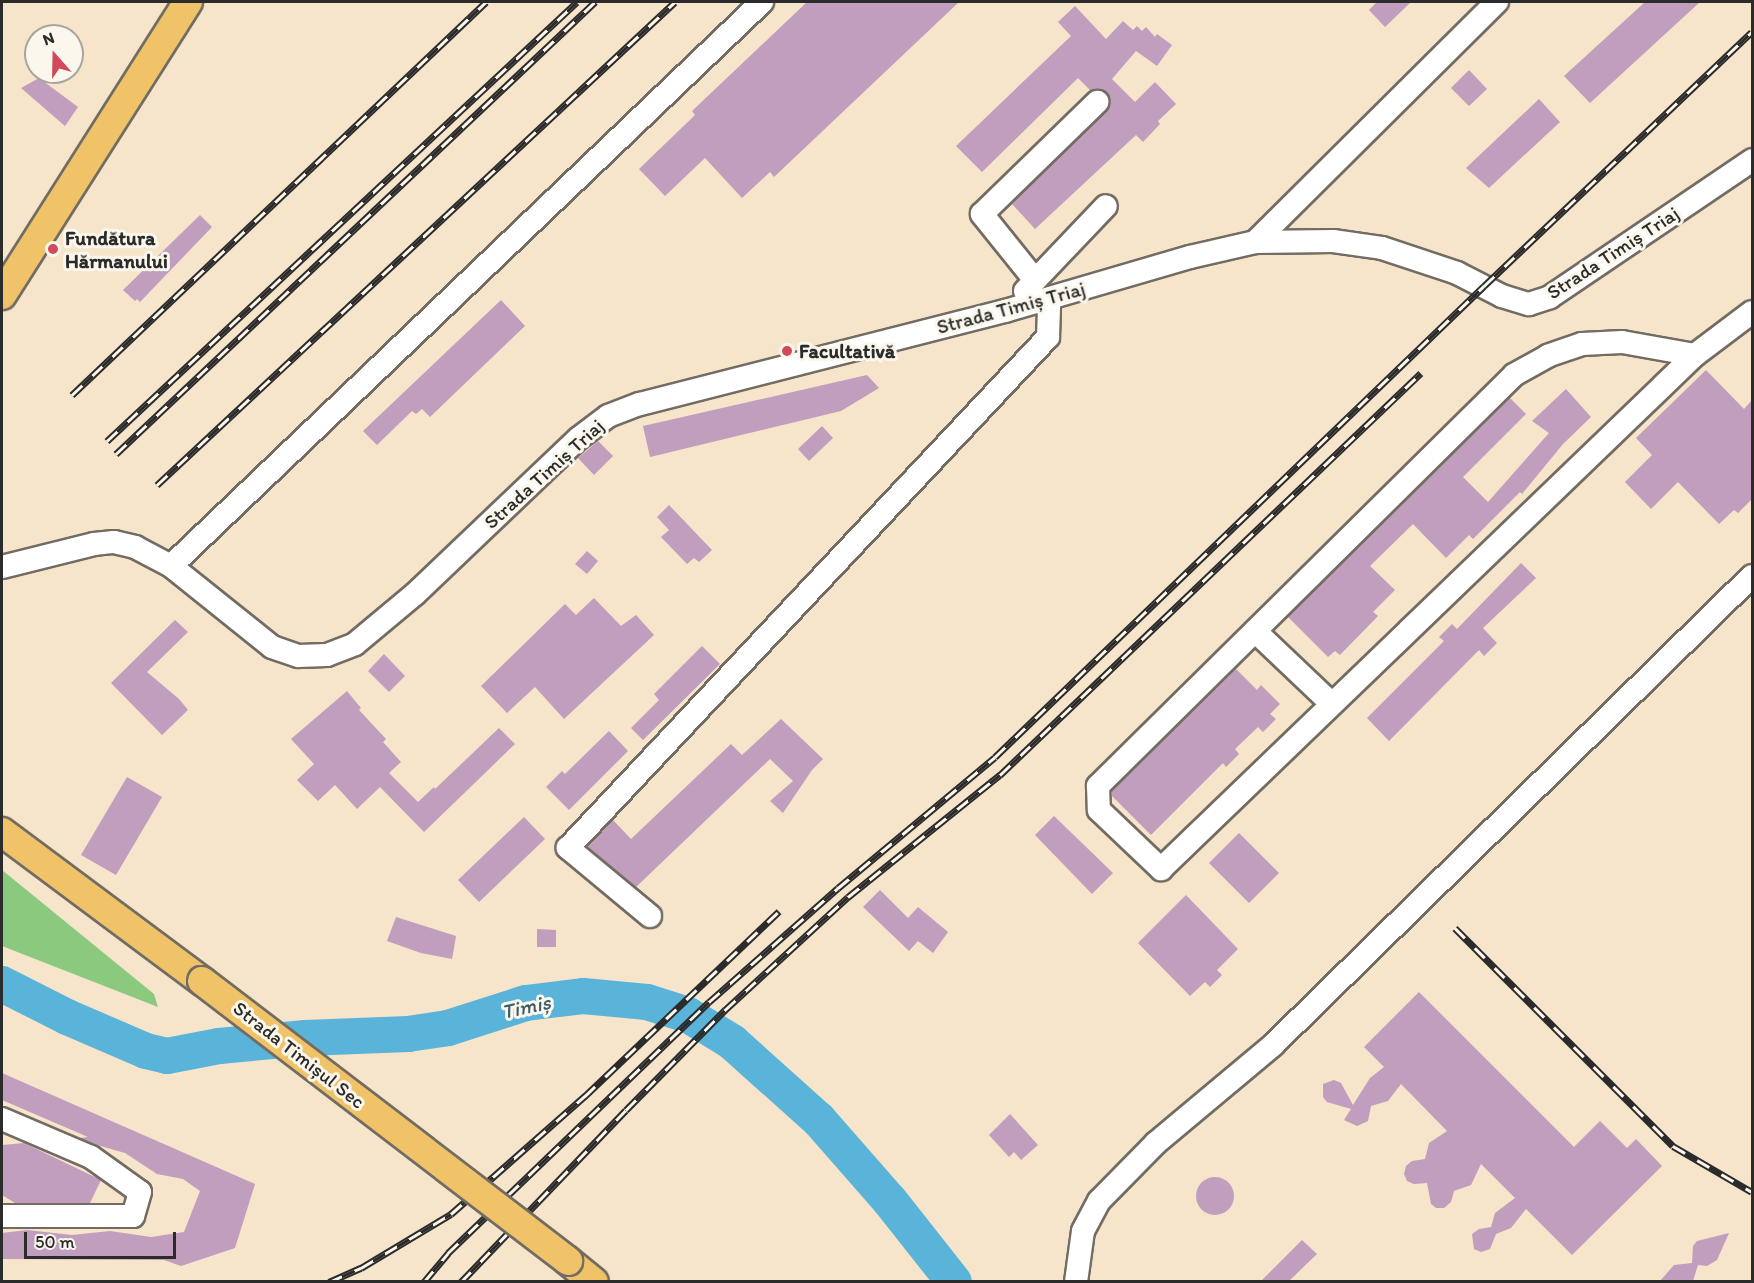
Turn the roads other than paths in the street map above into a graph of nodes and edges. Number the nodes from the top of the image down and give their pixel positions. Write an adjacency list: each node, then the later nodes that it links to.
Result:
1 (188, 2): 9 (main road)
2 (762, 2): 14 (lane)
3 (1497, 2): 7 (lane)
4 (1097, 102): 8 (lane)
5 (1751, 165): 7 (lane, Strada Timiș Triaj)
6 (1106, 206): 8 (lane)
7 (1255, 242): 10 (lane, Strada Timiș Triaj)
8 (1035, 280): 11 (lane)
9 (2, 295)
10 (1049, 299): 11 (lane, Strada Timiș Triaj); 20 (lane)
11 (1005, 311): 14 (lane, Strada Timiș Triaj)
12 (1752, 312): 13 (lane)
13 (1695, 356): 17 (lane); 18 (lane)
14 (171, 566): 15 (lane, Strada Timiș Triaj)
15 (2, 567)
16 (1752, 576): 24 (lane)
17 (1255, 631): 18 (lane); 18 (lane)
18 (1332, 704)
19 (2, 832): 23 (main road, Strada Timișul Sec, bridge)
20 (650, 916)
21 (2, 1119): 22 (lane)
22 (2, 1216)
23 (594, 1281)
24 (1076, 1281)

